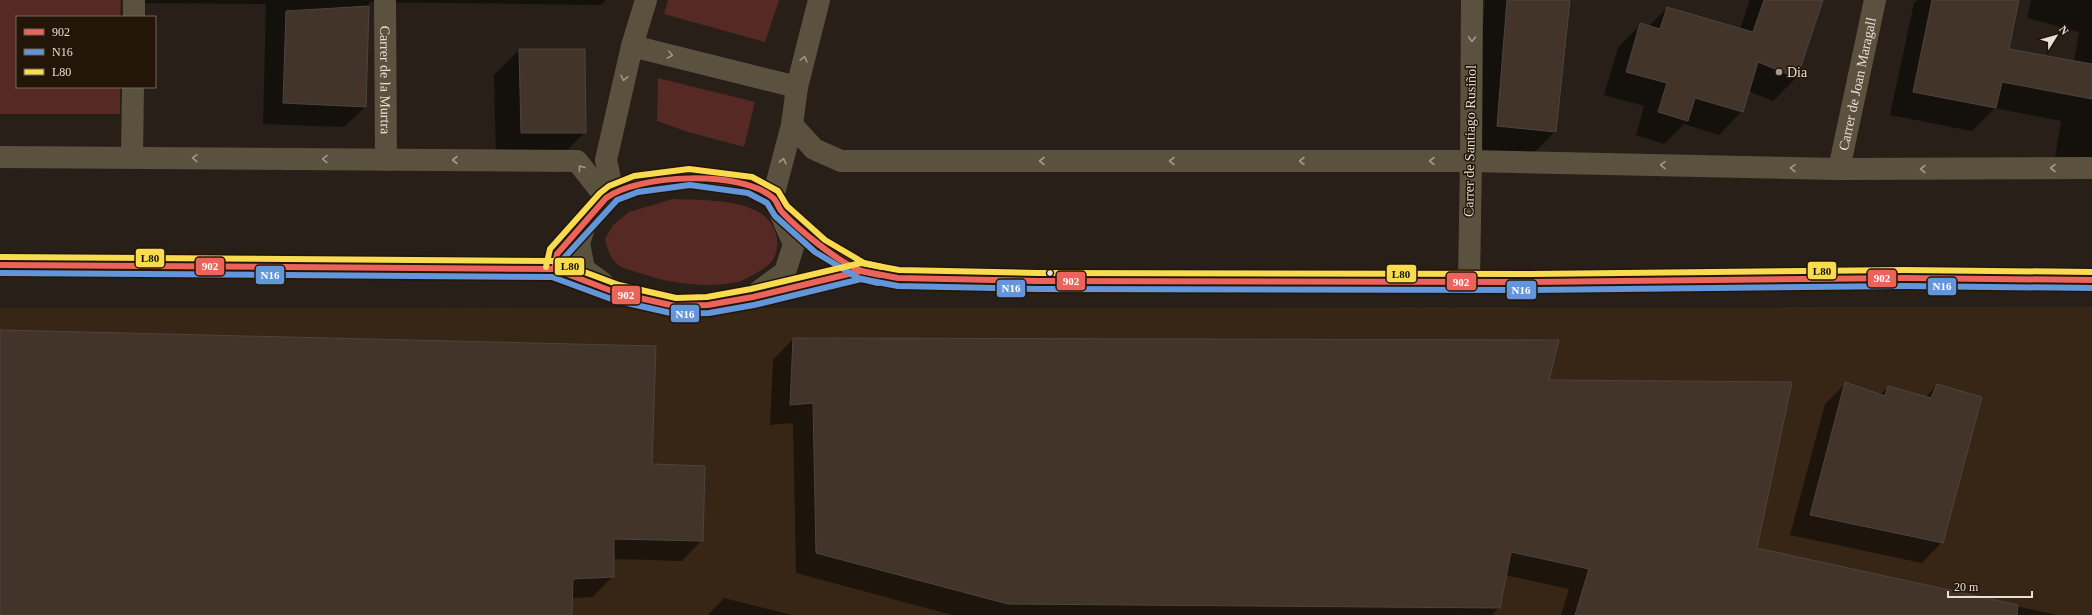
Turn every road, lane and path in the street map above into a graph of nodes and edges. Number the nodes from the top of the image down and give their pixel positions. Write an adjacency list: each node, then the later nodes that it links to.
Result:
1 (134, 0): 7 (street)
2 (385, 0): 14 (street, Carrer de la Murtra)
3 (646, 0): 8 (street)
4 (819, 0): 9 (street, one-way to 4)
5 (1472, 0): 15 (street, Carrer de Santiago Rusiñol, one-way to 15)
6 (1875, 0): 17 (street, Carrer de Joan Maragall)
7 (134, 16)
8 (632, 46): 9 (street, one-way to 9); 18 (street, one-way to 18)
9 (797, 87): 11 (street)
10 (133, 88): 13 (street)
11 (792, 125): 15 (street, one-way to 11); 19 (street, one-way to 11)
12 (0, 157): 13 (street)
13 (132, 157): 14 (street, one-way to 13)
14 (386, 160): 18 (street, one-way to 14)
15 (1470, 161): 17 (street, one-way to 15); 25 (street, Carrer de Santiago Rusiñol)
16 (2092, 168): 17 (street, one-way to 17)
17 (1839, 169)
18 (609, 195): 19 (street); 20 (street)
19 (777, 204): 23 (street); 27 (street)
20 (586, 221): 22 (street); 26 (street)
21 (0, 265): 22 (street)
22 (554, 269): 26 (street)
23 (861, 271): 25 (street); 27 (street)
24 (2092, 280): 25 (street)
25 (1469, 281)
26 (617, 293): 27 (street)
27 (753, 297)

